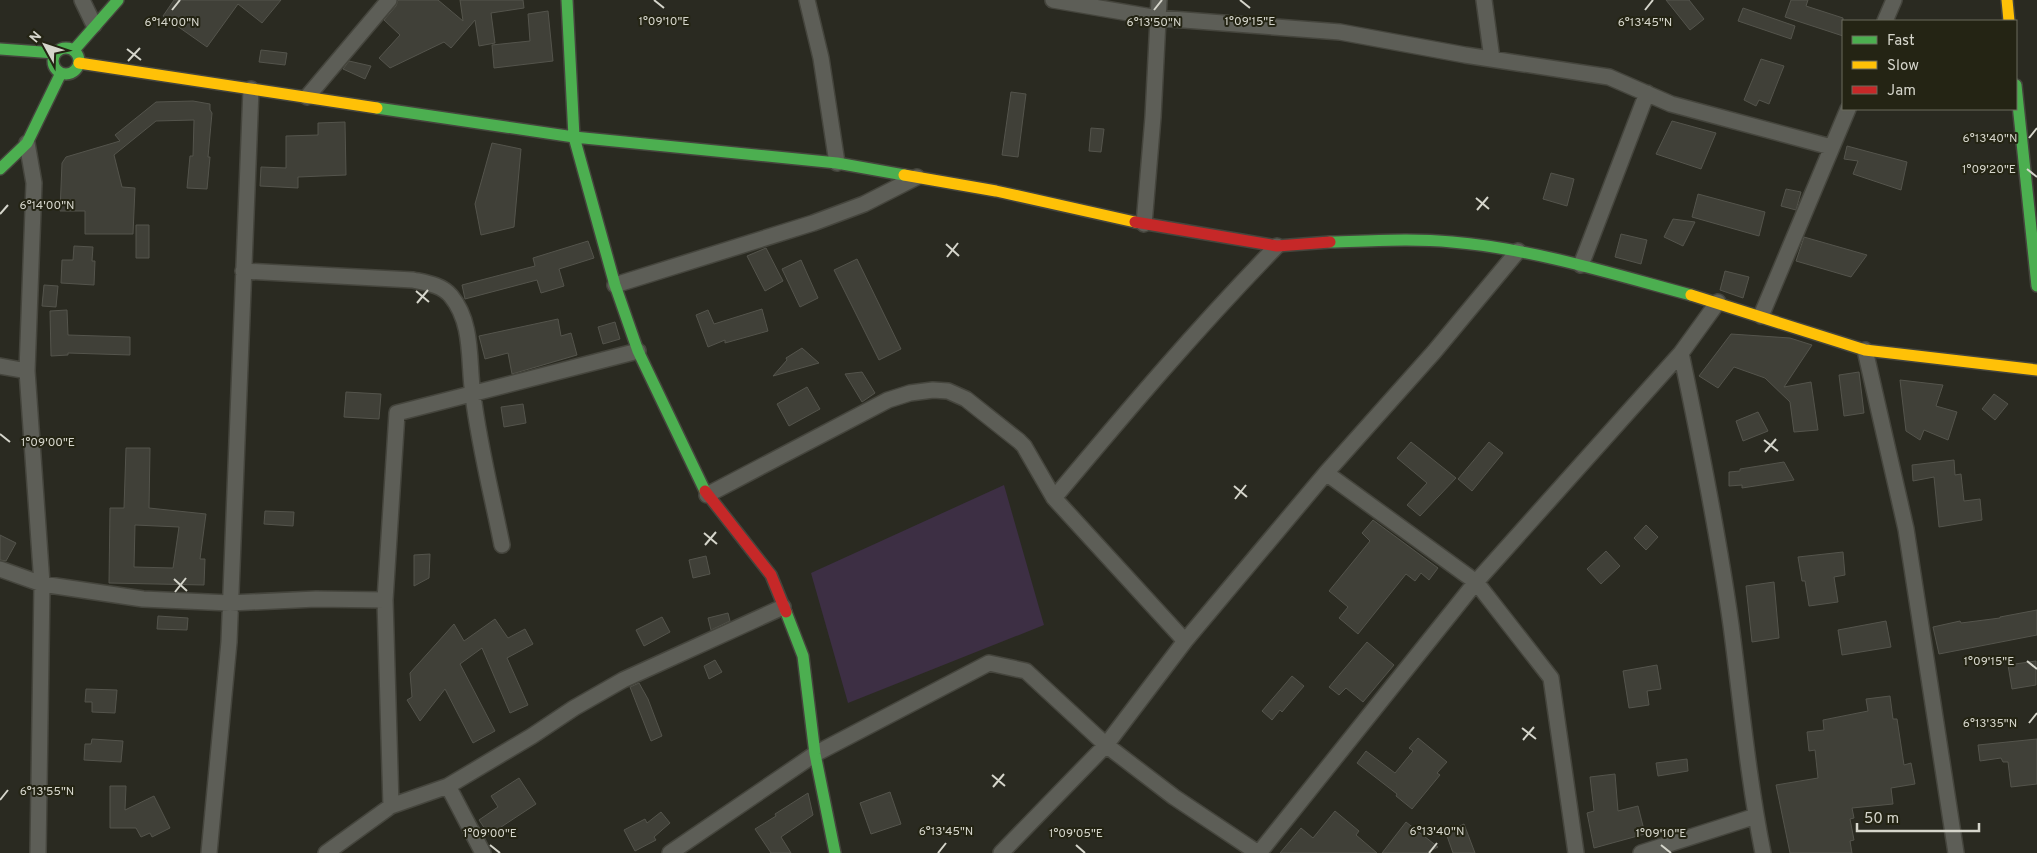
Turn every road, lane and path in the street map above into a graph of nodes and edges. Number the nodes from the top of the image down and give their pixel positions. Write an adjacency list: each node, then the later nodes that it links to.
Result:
1 (82, 0): 14 (street)
2 (118, 0): 14 (street)
3 (389, 0): 24 (street)
4 (567, 0): 26 (street)
5 (807, 0): 29 (street)
6 (1053, 0): 11 (street)
7 (1159, 0): 11 (street)
8 (1484, 0): 18 (street)
9 (1894, 0): 12 (street)
10 (2007, 0): 13 (street)
11 (1158, 18): 18 (street); 32 (street)
12 (1885, 20)
13 (2009, 20)
14 (94, 25): 16 (street)
15 (0, 49): 17 (street)
16 (74, 50): 17 (street); 19 (street)
17 (55, 54): 20 (street)
18 (1492, 59): 22 (street)
19 (80, 64): 20 (street); 21 (street)
20 (60, 73): 27 (street)
21 (251, 89): 24 (street); 36 (street)
22 (1647, 93): 28 (street); 35 (street)
23 (2017, 95): 38 (street)
24 (307, 97): 26 (street)
25 (1848, 110): 28 (street)
26 (574, 137): 29 (street); 37 (street)
27 (27, 143): 30 (street); 46 (street)
28 (1831, 147): 40 (street)
29 (837, 163): 31 (street)
30 (0, 169)
31 (917, 177): 32 (street); 37 (street)
32 (1144, 224): 33 (street)
33 (1277, 246): 34 (street); 50 (street)
34 (1518, 251): 35 (street); 48 (street)
35 (1581, 265): 39 (street)
36 (243, 271): 47 (street); 56 (street)
37 (615, 285): 42 (street)
38 (2037, 286)
39 (1718, 302): 40 (street); 43 (street)
40 (1761, 316): 41 (street)
41 (1865, 350): 45 (street); 75 (street)
42 (638, 351): 47 (street); 49 (street)
43 (1681, 353): 53 (street); 63 (street)
44 (0, 366): 46 (street)
45 (2037, 370)
46 (27, 371): 54 (street)
47 (472, 395): 51 (street); 55 (street)
48 (1326, 473): 53 (street); 58 (street)
49 (707, 495): 50 (street); 57 (street)
50 (1054, 498): 58 (street)
51 (502, 545)
52 (0, 568): 54 (street)
53 (1476, 582): 71 (street); 72 (street)
54 (42, 584): 56 (street); 64 (street)
55 (385, 600): 56 (street); 62 (street)
56 (230, 603): 65 (street)
57 (783, 607): 60 (street); 61 (street)
58 (1185, 641): 59 (street)
59 (1106, 745): 60 (street); 70 (street); 71 (street)
60 (815, 754): 68 (street); 69 (street)
61 (448, 786): 62 (street); 67 (street)
62 (391, 806): 66 (street)
63 (1756, 816): 73 (street); 74 (street)
64 (38, 853)
65 (209, 853)
66 (326, 853)
67 (483, 853)
68 (670, 853)
69 (835, 853)
70 (1001, 853)
71 (1258, 853)
72 (1576, 853)
73 (1641, 853)
74 (1763, 853)
75 (1956, 853)

